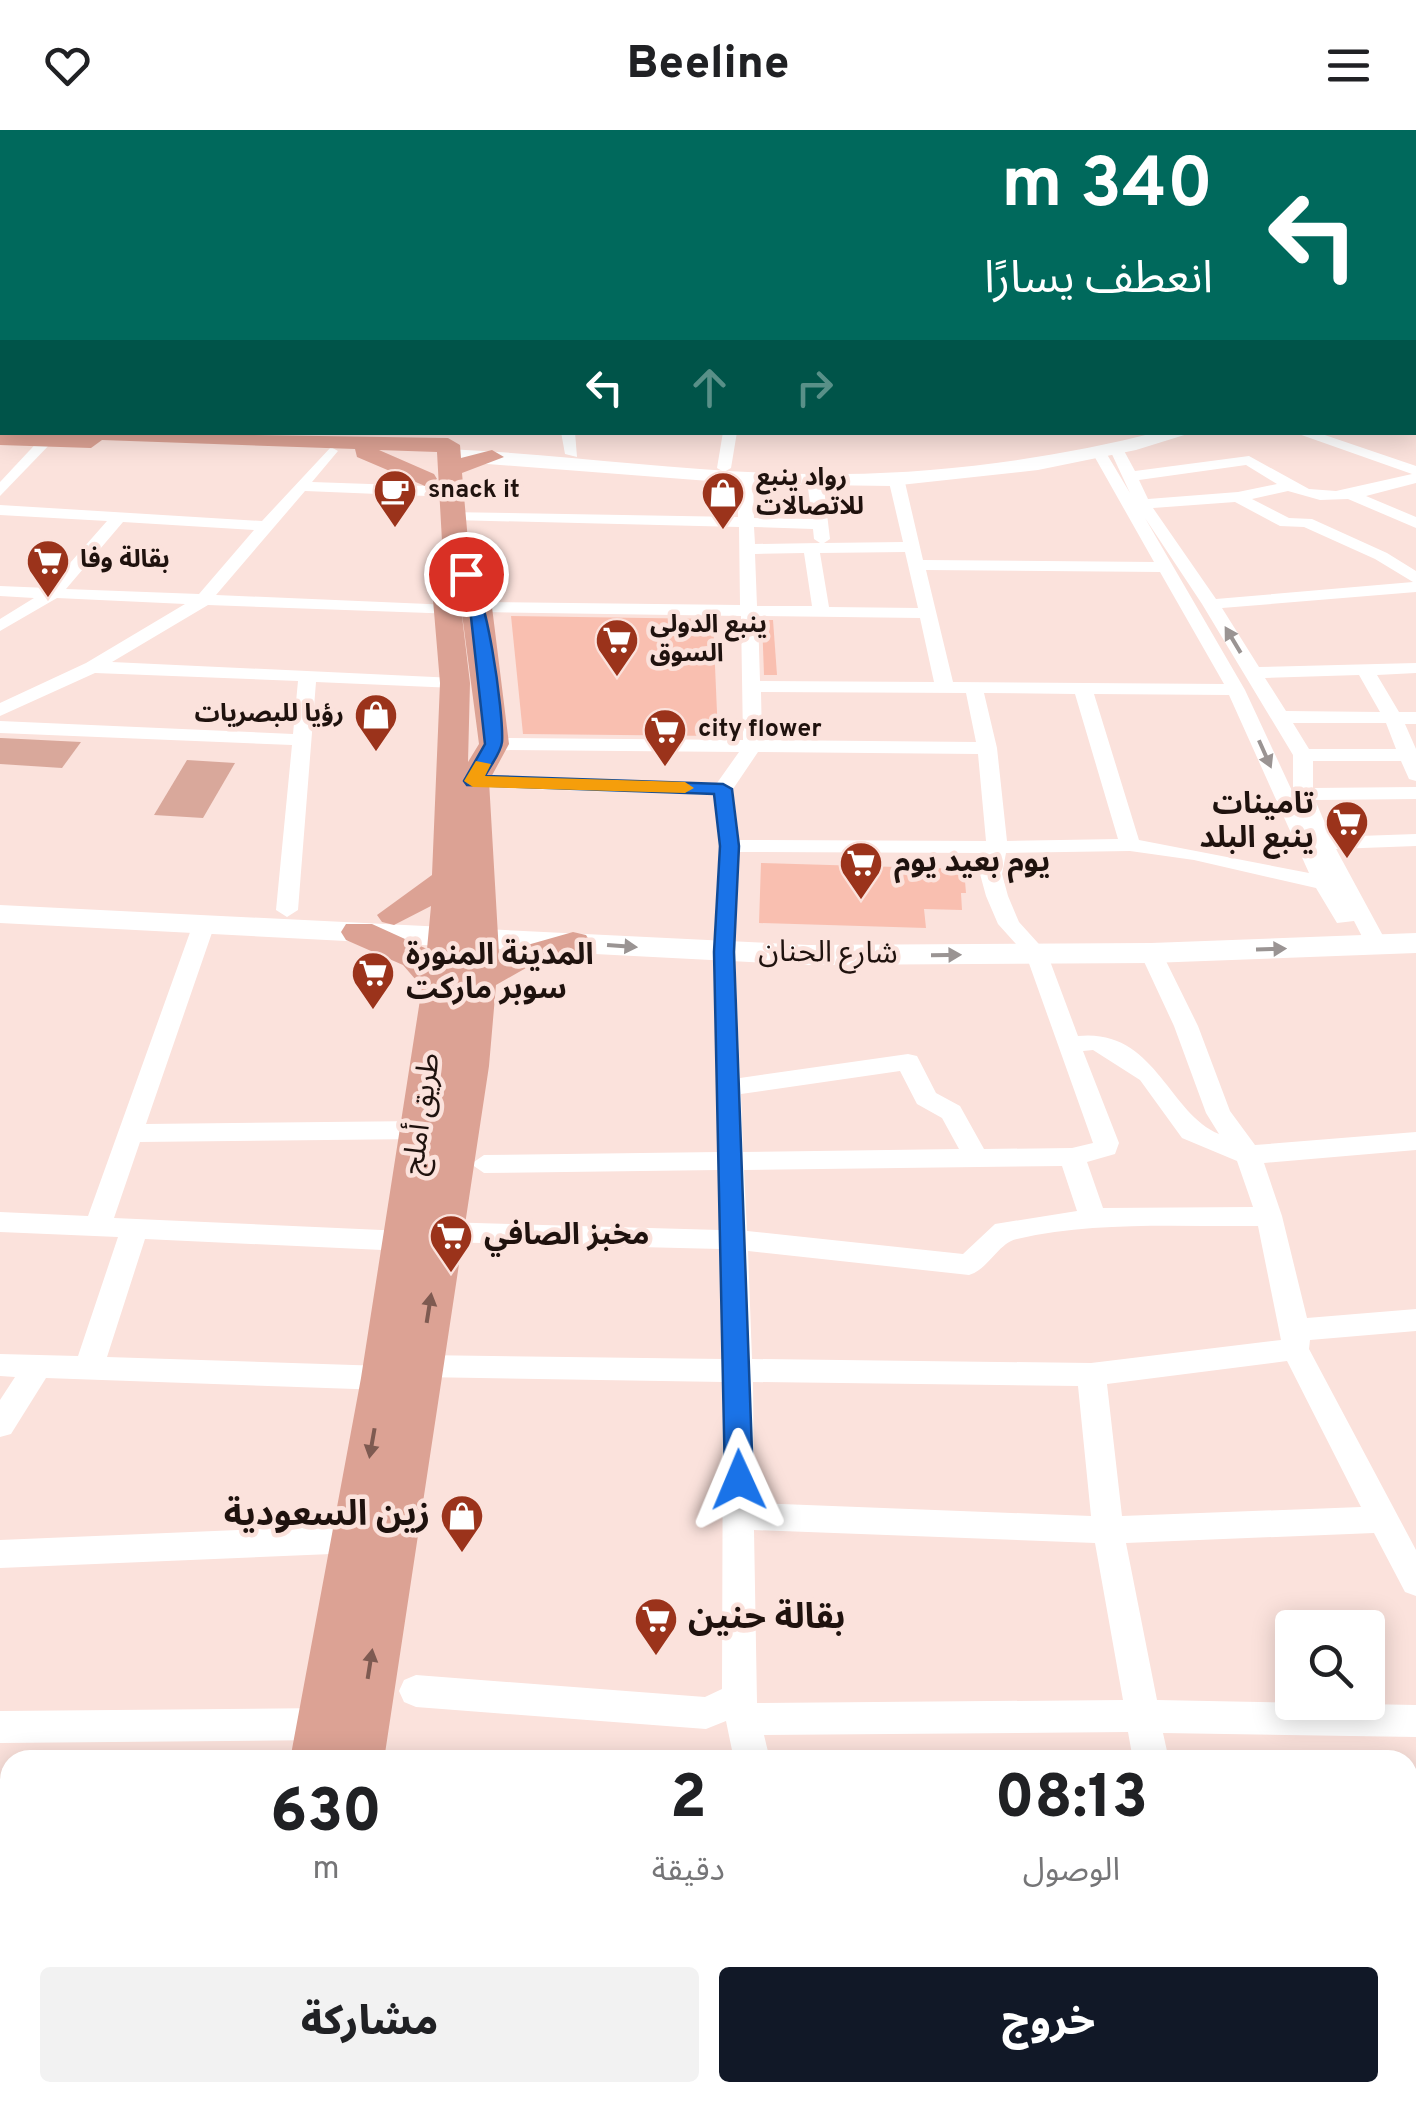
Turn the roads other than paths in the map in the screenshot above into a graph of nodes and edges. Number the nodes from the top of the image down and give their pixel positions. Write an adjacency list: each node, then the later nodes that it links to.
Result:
1 (142, 435): 7 (highway)
2 (244, 435): 8 (highway)
3 (730, 435): 14 (street)
4 (1135, 435): 10 (main road)
5 (1165, 435): 10 (main road)
6 (1308, 435): 15 (street)
7 (56, 436): 8 (highway); 21 (street)
8 (332, 441): 11 (highway); 19 (street)
9 (570, 443): 12 (main road); 14 (main road)
10 (1100, 445): 14 (main road); 16 (street); 17 (main road); 38 (street)
11 (365, 447): 13 (highway); 13 (highway)
12 (498, 452): 13 (highway); 13 (main road); 14 (main road)
13 (435, 457): 19 (street); 30 (street); 44 (highway, طريق أملج)
14 (734, 473): 18 (main road); 30 (street)
15 (1416, 475): 22 (street)
16 (1133, 476): 20 (street); 24 (street)
17 (896, 478): 18 (main road); 37 (street)
18 (815, 480): 31 (street)
19 (301, 486): 32 (street)
20 (1290, 486): 22 (street); 23 (street)
21 (0, 491)
22 (1351, 495): 26 (street)
23 (1238, 497): 24 (street); 34 (street)
24 (1142, 504): 43 (street)
25 (0, 510): 27 (street)
26 (1385, 510): 28 (street); 29 (street)
27 (119, 518): 32 (street); 41 (street)
28 (1368, 518)
29 (1416, 523)
30 (746, 524): 31 (street); 35 (street)
31 (820, 524): 36 (street)
32 (266, 526): 42 (street)
33 (1352, 526): 34 (street)
34 (1335, 535): 39 (street)
35 (747, 549): 36 (street); 45 (street)
36 (817, 549): 37 (street); 46 (street)
37 (914, 556): 38 (street); 47 (street)
38 (1165, 566): 59 (street)
39 (1415, 587): 43 (street)
40 (0, 591): 41 (street)
41 (52, 594): 42 (street); 48 (street)
42 (202, 601): 44 (street); 49 (street)
43 (1211, 604): 52 (street, one-way to 43)
44 (464, 608): 45 (street); 54 (highway, طريق أملج); 66 (highway, طريق أملج)
45 (749, 612): 46 (street); 55 (street)
46 (822, 613): 47 (street)
47 (929, 613): 56 (street)
48 (0, 626)
49 (92, 667): 53 (street); 60 (street)
50 (1416, 668): 51 (street)
51 (1365, 669): 52 (street); 62 (street)
52 (1253, 673): 61 (street)
53 (306, 677): 54 (street); 65 (street)
54 (456, 683): 86 (highway, طريق أملج)
55 (751, 686): 56 (street); 67 (street)
56 (945, 689): 57 (street)
57 (974, 690): 58 (street); 68 (street)
58 (1083, 690): 59 (street); 78 (street)
59 (1236, 690): 81 (street, one-way to 81)
60 (0, 710)
61 (1280, 718): 62 (street); 69 (street)
62 (1393, 718): 63 (street); 70 (street)
63 (1416, 718)
64 (0, 727): 65 (street)
65 (301, 740): 83 (street)
66 (494, 744): 67 (street); 72 (highway)
67 (753, 745): 68 (street); 73 (street)
68 (987, 748): 80 (street)
69 (1303, 755): 70 (street); 75 (street)
70 (1410, 755): 71 (street)
71 (1416, 775)
72 (473, 781): 73 (street); 86 (highway, طريق أملج)
73 (723, 789): 79 (street)
74 (1416, 793): 75 (street)
75 (1303, 794): 77 (street)
76 (1416, 840): 77 (street)
77 (1323, 843): 91 (street)
78 (1130, 845): 80 (street); 81 (street)
79 (729, 846): 80 (street); 92 (street)
80 (996, 847): 94 (street)
81 (1324, 883): 91 (street)
82 (0, 898): 83 (main road)
83 (287, 910): 85 (main road)
84 (0, 914): 87 (main road, شارع الحنان)
85 (394, 915): 86 (highway)
86 (461, 918): 88 (main road, شارع الحنان); 89 (main road, شارع الحنان); 95 (highway, طريق أملج)
87 (204, 924): 88 (main road, شارع الحنان); 99 (street)
88 (360, 932): 95 (highway)
89 (573, 943): 92 (main road, شارع الحنان, one-way to 92); 95 (highway)
90 (1416, 943): 91 (main road, شارع الحنان)
91 (1369, 946): 93 (main road, شارع الحنان, one-way to 91)
92 (724, 952): 94 (main road, شارع الحنان, one-way to 94); 97 (street)
93 (1151, 953): 94 (main road, شارع الحنان); 101 (street)
94 (1036, 954): 96 (street)
95 (458, 982): 98 (highway, طريق أملج); 111 (highway, طريق أملج)
96 (1069, 1045): 101 (street); 102 (street)
97 (729, 1088): 103 (street); 104 (street)
98 (422, 1130): 99 (street); 111 (highway, طريق أملج)
99 (130, 1133): 109 (street)
100 (1416, 1141): 101 (street)
101 (1248, 1155): 106 (street)
102 (1072, 1157): 103 (street); 107 (street)
103 (976, 1158): 104 (street)
104 (732, 1163): 105 (street); 112 (street)
105 (484, 1164)
106 (1269, 1216): 107 (street); 114 (street)
107 (1093, 1218): 112 (street)
108 (0, 1222): 109 (street)
109 (98, 1225): 110 (street)
110 (135, 1227): 111 (street); 117 (street)
111 (423, 1237): 112 (street); 119 (highway, طريق أملج)
112 (735, 1240): 118 (street)
113 (1416, 1320): 114 (street)
114 (1296, 1339): 120 (street); 123 (street)
115 (0, 1366): 116 (street)
116 (38, 1366): 117 (street); 121 (street)
117 (90, 1368): 119 (street)
118 (738, 1370): 119 (street); 120 (street); 122 (street)
119 (402, 1372): 125 (highway, طريق أملج, one-way to 125); 134 (highway, طريق أملج, one-way to 119)
120 (1091, 1375): 124 (street)
121 (0, 1425)
122 (740, 1516): 124 (street); 129 (street)
123 (1383, 1519): 124 (street); 127 (street)
124 (1108, 1530): 130 (street)
125 (355, 1539): 126 (street); 133 (highway, طريق أملج)
126 (0, 1554)
127 (1416, 1582)
128 (416, 1691): 129 (street)
129 (741, 1708): 130 (street); 135 (street)
130 (1140, 1716): 131 (street); 136 (street)
131 (1416, 1721)
132 (0, 1727): 133 (street)
133 (321, 1742)
134 (357, 1750)
135 (750, 1750)
136 (1148, 1750)

